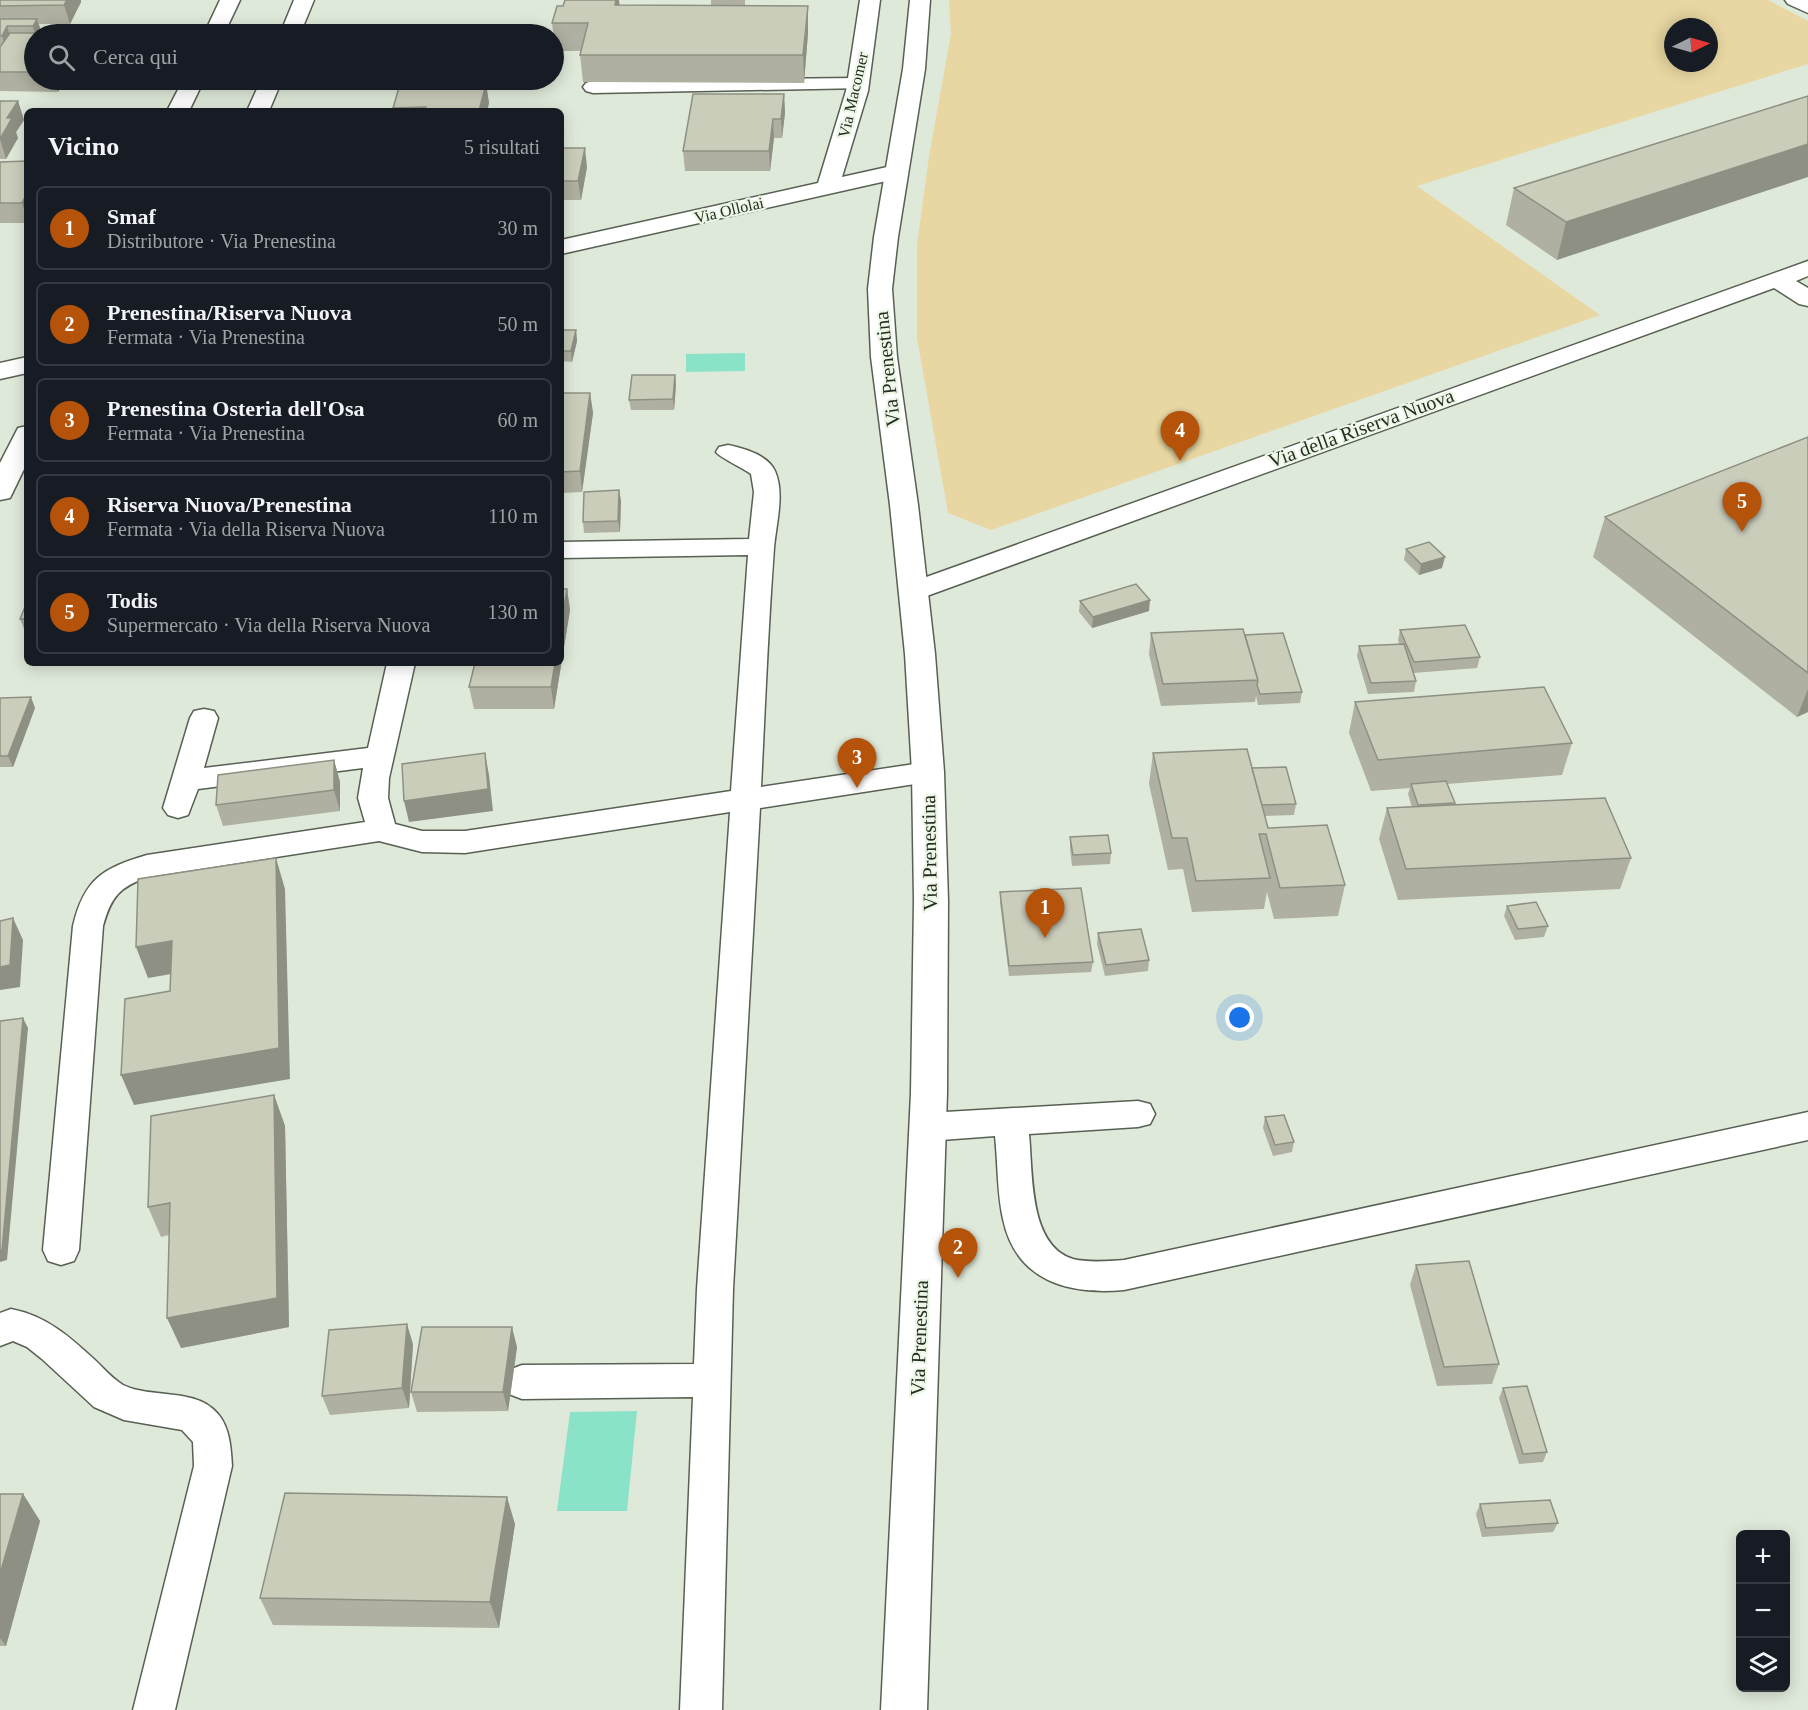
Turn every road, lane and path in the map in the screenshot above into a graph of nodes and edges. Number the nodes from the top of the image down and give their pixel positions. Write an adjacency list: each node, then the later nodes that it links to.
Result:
1 (230, 0): 5 (street)
2 (304, 0): 6 (street)
3 (870, 0): 7 (street, Via Macomer)
4 (920, 0): 13 (street, Via Prenestina)
5 (219, 24)
6 (294, 24)
7 (858, 84): 8 (lane); 14 (street, Via Macomer)
8 (593, 87)
9 (188, 90): 11 (street)
10 (267, 90): 12 (street)
11 (179, 108)
12 (259, 108)
13 (896, 172): 14 (street, Via Ollolai); 26 (street, Via Prenestina)
14 (828, 188): 15 (street, Via Ollolai)
15 (564, 246)
16 (1808, 268): 17 (street, Via della Riserva Nuova)
17 (1776, 279): 18 (street); 26 (street, Via della Riserva Nuova)
18 (1808, 299)
19 (24, 366): 20 (street)
20 (0, 371)
21 (24, 440): 23 (street)
22 (728, 452): 24 (lane)
23 (0, 492)
24 (761, 547): 25 (lane); 32 (lane)
25 (564, 550)
26 (914, 591): 30 (street, Via Prenestina)
27 (400, 666): 29 (lane)
28 (204, 718): 31 (lane)
29 (379, 756): 31 (lane); 34 (lane)
30 (927, 772): 32 (lane); 38 (street, Via Prenestina)
31 (186, 780): 33 (lane)
32 (745, 800): 34 (lane); 41 (lane)
33 (178, 808)
34 (382, 830): 39 (lane)
35 (1138, 1114): 36 (lane)
36 (1011, 1122): 37 (lane); 38 (lane)
37 (1808, 1126)
38 (928, 1127): 45 (street, Via Prenestina)
39 (61, 1250)
40 (0, 1330): 43 (lane)
41 (712, 1380): 42 (lane); 44 (lane)
42 (522, 1382)
43 (154, 1710)
44 (700, 1710)
45 (904, 1710)

